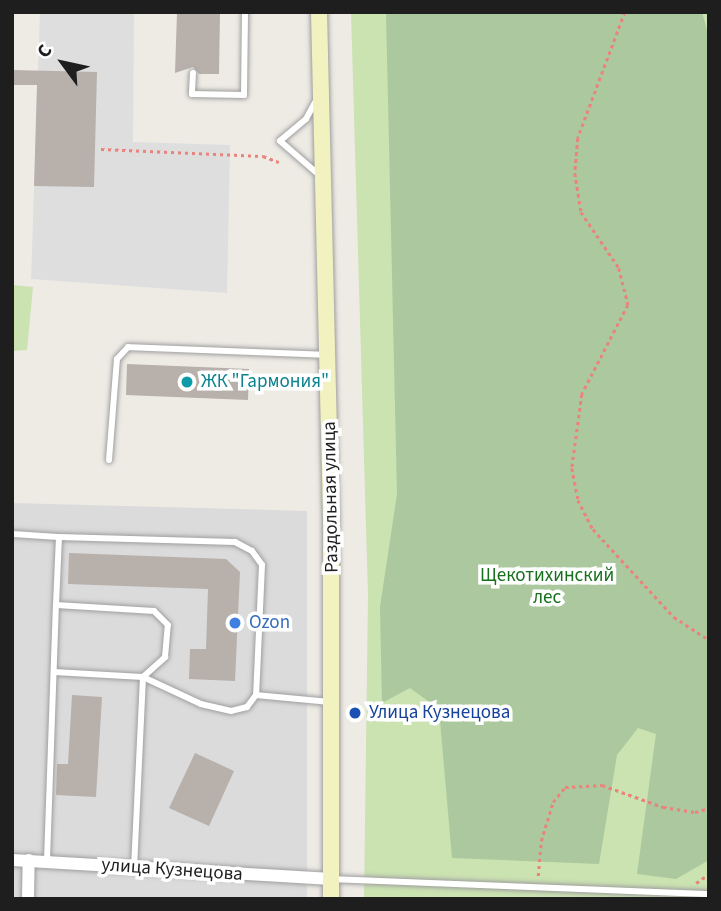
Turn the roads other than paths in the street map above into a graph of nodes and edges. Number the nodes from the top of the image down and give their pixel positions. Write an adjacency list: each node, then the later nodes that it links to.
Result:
1 (246, 12): 3 (lane)
2 (319, 12): 4 (main road, Раздольная улица)
3 (193, 73)
4 (323, 88): 5 (main road, Раздольная улица); 5 (lane)
5 (326, 190): 6 (main road, Раздольная улица)
6 (329, 355): 7 (lane); 14 (main road, Раздольная улица)
7 (109, 460)
8 (12, 534): 9 (lane)
9 (59, 537): 10 (lane); 13 (lane)
10 (56, 605): 11 (lane); 12 (lane)
11 (54, 672): 12 (lane); 17 (lane)
12 (143, 677): 13 (lane); 18 (lane)
13 (256, 695): 14 (lane)
14 (332, 702): 19 (main road, Раздольная улица)
15 (12, 860): 16 (street, улица Кузнецова)
16 (29, 860): 17 (street, улица Кузнецова); 21 (street)
17 (47, 860): 18 (street, улица Кузнецова)
18 (134, 867): 19 (street, улица Кузнецова)
19 (331, 879): 20 (lane); 22 (main road, Раздольная улица)
20 (709, 894)
21 (28, 899)
22 (331, 899)

